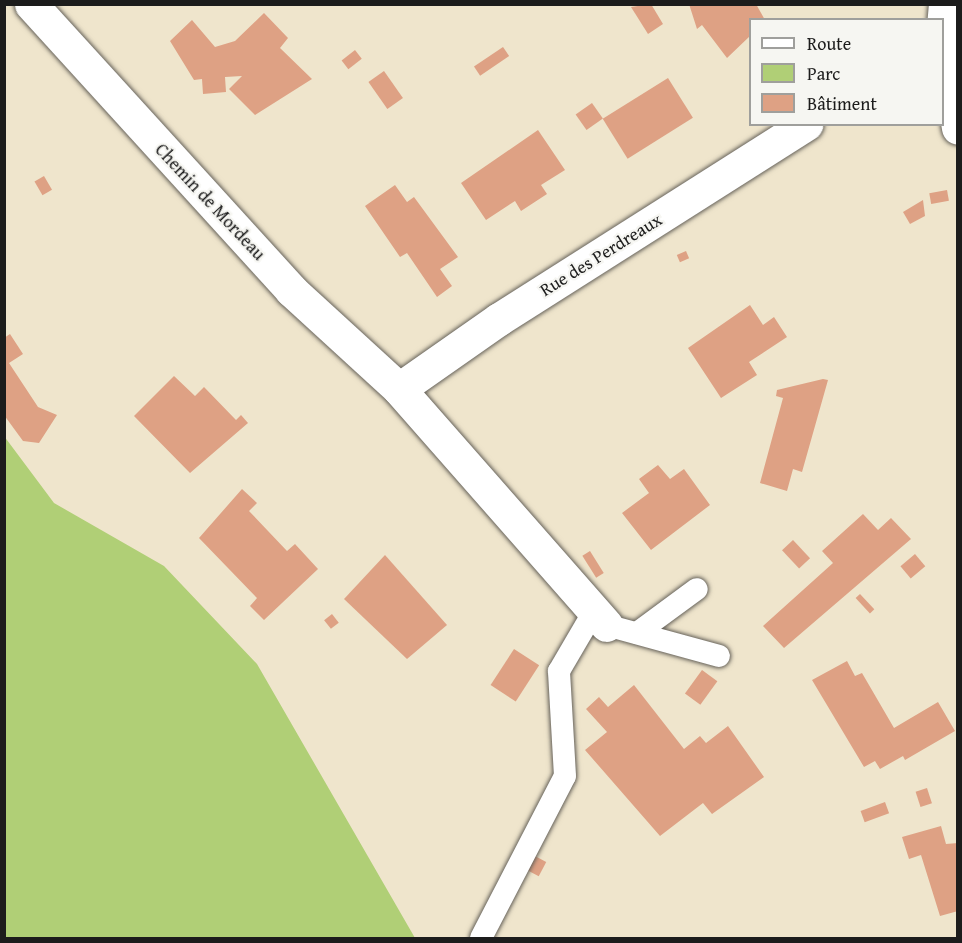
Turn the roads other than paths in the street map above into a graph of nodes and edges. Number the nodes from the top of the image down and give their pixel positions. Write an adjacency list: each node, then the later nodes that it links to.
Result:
1 (945, 4): 3 (street)
2 (45, 11): 7 (street, Chemin de Mordeau)
3 (944, 21)
4 (944, 44): 6 (street)
5 (803, 126): 7 (street, Rue des Perdreaux)
6 (957, 128)
7 (399, 389): 9 (street, Chemin de Mordeau)
8 (697, 589): 10 (lane)
9 (600, 618): 10 (lane); 12 (lane)
10 (637, 633): 11 (lane)
11 (719, 656)
12 (482, 939)

